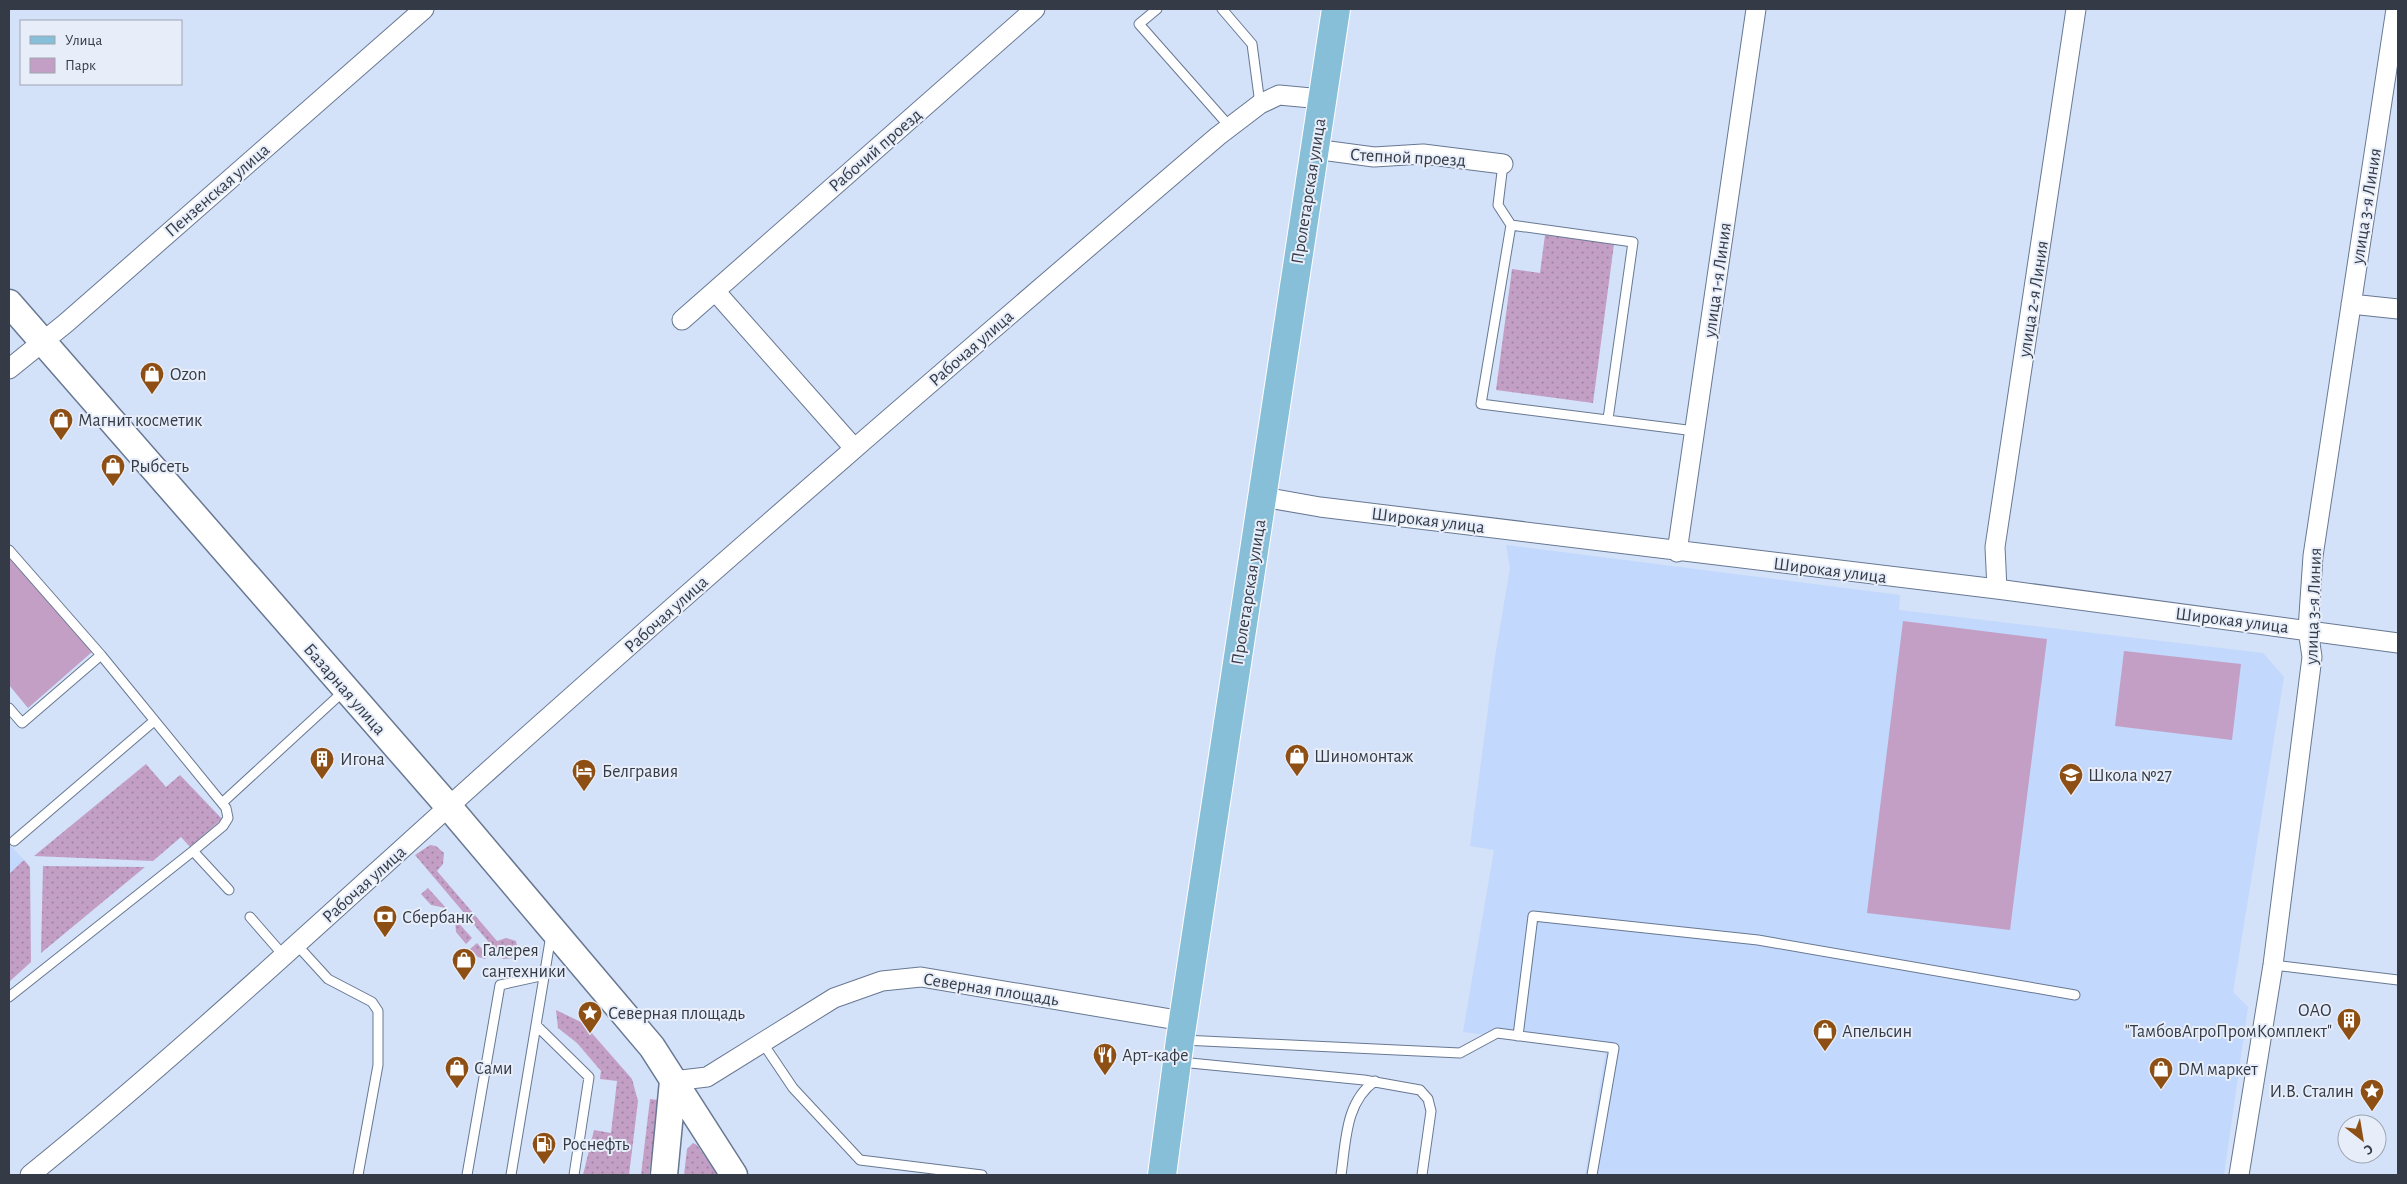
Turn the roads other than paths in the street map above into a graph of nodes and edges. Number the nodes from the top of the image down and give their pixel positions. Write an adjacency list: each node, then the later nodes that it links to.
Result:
1 (424, 9): 20 (street, Пензенская улица)
2 (1035, 9): 15 (street, Рабочий проезд)
3 (1157, 9): 11 (lane)
4 (1222, 9): 10 (lane)
5 (1336, 9): 9 (main road, Пролетарская улица)
6 (1756, 9): 23 (street, улица 1-я Линия)
7 (2076, 9): 28 (street, улица 2-я Линия)
8 (2396, 9): 17 (street, улица 3-я Линия)
9 (1322, 99): 10 (street, Рабочая улица); 12 (main road, Пролетарская улица)
10 (1260, 104): 11 (street, Рабочая улица)
11 (1230, 128): 24 (street, Рабочая улица)
12 (1314, 149): 13 (street, Степной проезд); 25 (main road, Пролетарская улица)
13 (1503, 164): 14 (lane)
14 (1511, 224): 22 (lane); 22 (lane)
15 (715, 291): 19 (street, Рабочий проезд); 24 (street)
16 (9, 303): 20 (main road, Базарная улица)
17 (2351, 304): 18 (street); 29 (street, улица 3-я Линия)
18 (2398, 309)
19 (682, 320)
20 (42, 341): 21 (street, Пензенская улица); 32 (main road, Базарная улица)
21 (9, 369)
22 (1608, 420): 23 (lane)
23 (1695, 431): 27 (street, улица 1-я Линия)
24 (854, 448): 36 (street, Рабочая улица)
25 (1263, 497): 27 (street, Широкая улица); 50 (main road, Пролетарская улица)
26 (9, 550): 31 (lane)
27 (1677, 552): 28 (street, Широкая улица)
28 (1997, 590): 29 (street, Широкая улица)
29 (2308, 630): 30 (street, Широкая улица); 43 (street, улица 3-я Линия)
30 (2398, 643)
31 (101, 655): 33 (lane); 34 (lane)
32 (346, 689): 35 (lane); 36 (main road, Базарная улица)
33 (9, 708)
34 (154, 721): 35 (lane); 37 (lane)
35 (222, 803): 38 (lane)
36 (449, 807): 41 (main road, Базарная улица); 42 (street, Рабочая улица)
37 (14, 841)
38 (193, 851): 39 (lane); 47 (lane)
39 (229, 890)
40 (250, 916): 42 (lane)
41 (552, 930): 44 (lane); 52 (main road, Базарная улица)
42 (290, 950): 54 (street, Рабочая улица); 55 (lane)
43 (2273, 965): 45 (lane); 66 (street, улица 3-я Линия)
44 (545, 975): 48 (lane); 56 (lane)
45 (2398, 980)
46 (2075, 995): 49 (lane)
47 (9, 997)
48 (536, 1025): 57 (lane); 58 (lane)
49 (1518, 1036): 50 (lane); 65 (lane)
50 (1180, 1041): 51 (street, Северная площадь); 53 (lane); 62 (main road, Пролетарская улица)
51 (762, 1042): 52 (street, Северная площадь); 61 (lane)
52 (673, 1081): 59 (main road); 60 (main road, Базарная улица)
53 (1375, 1082): 63 (lane); 64 (lane)
54 (30, 1175)
55 (358, 1175)
56 (467, 1175)
57 (511, 1175)
58 (574, 1175)
59 (664, 1175)
60 (734, 1175)
61 (982, 1175)
62 (1162, 1175)
63 (1341, 1175)
64 (1422, 1175)
65 (1592, 1175)
66 (2239, 1175)

